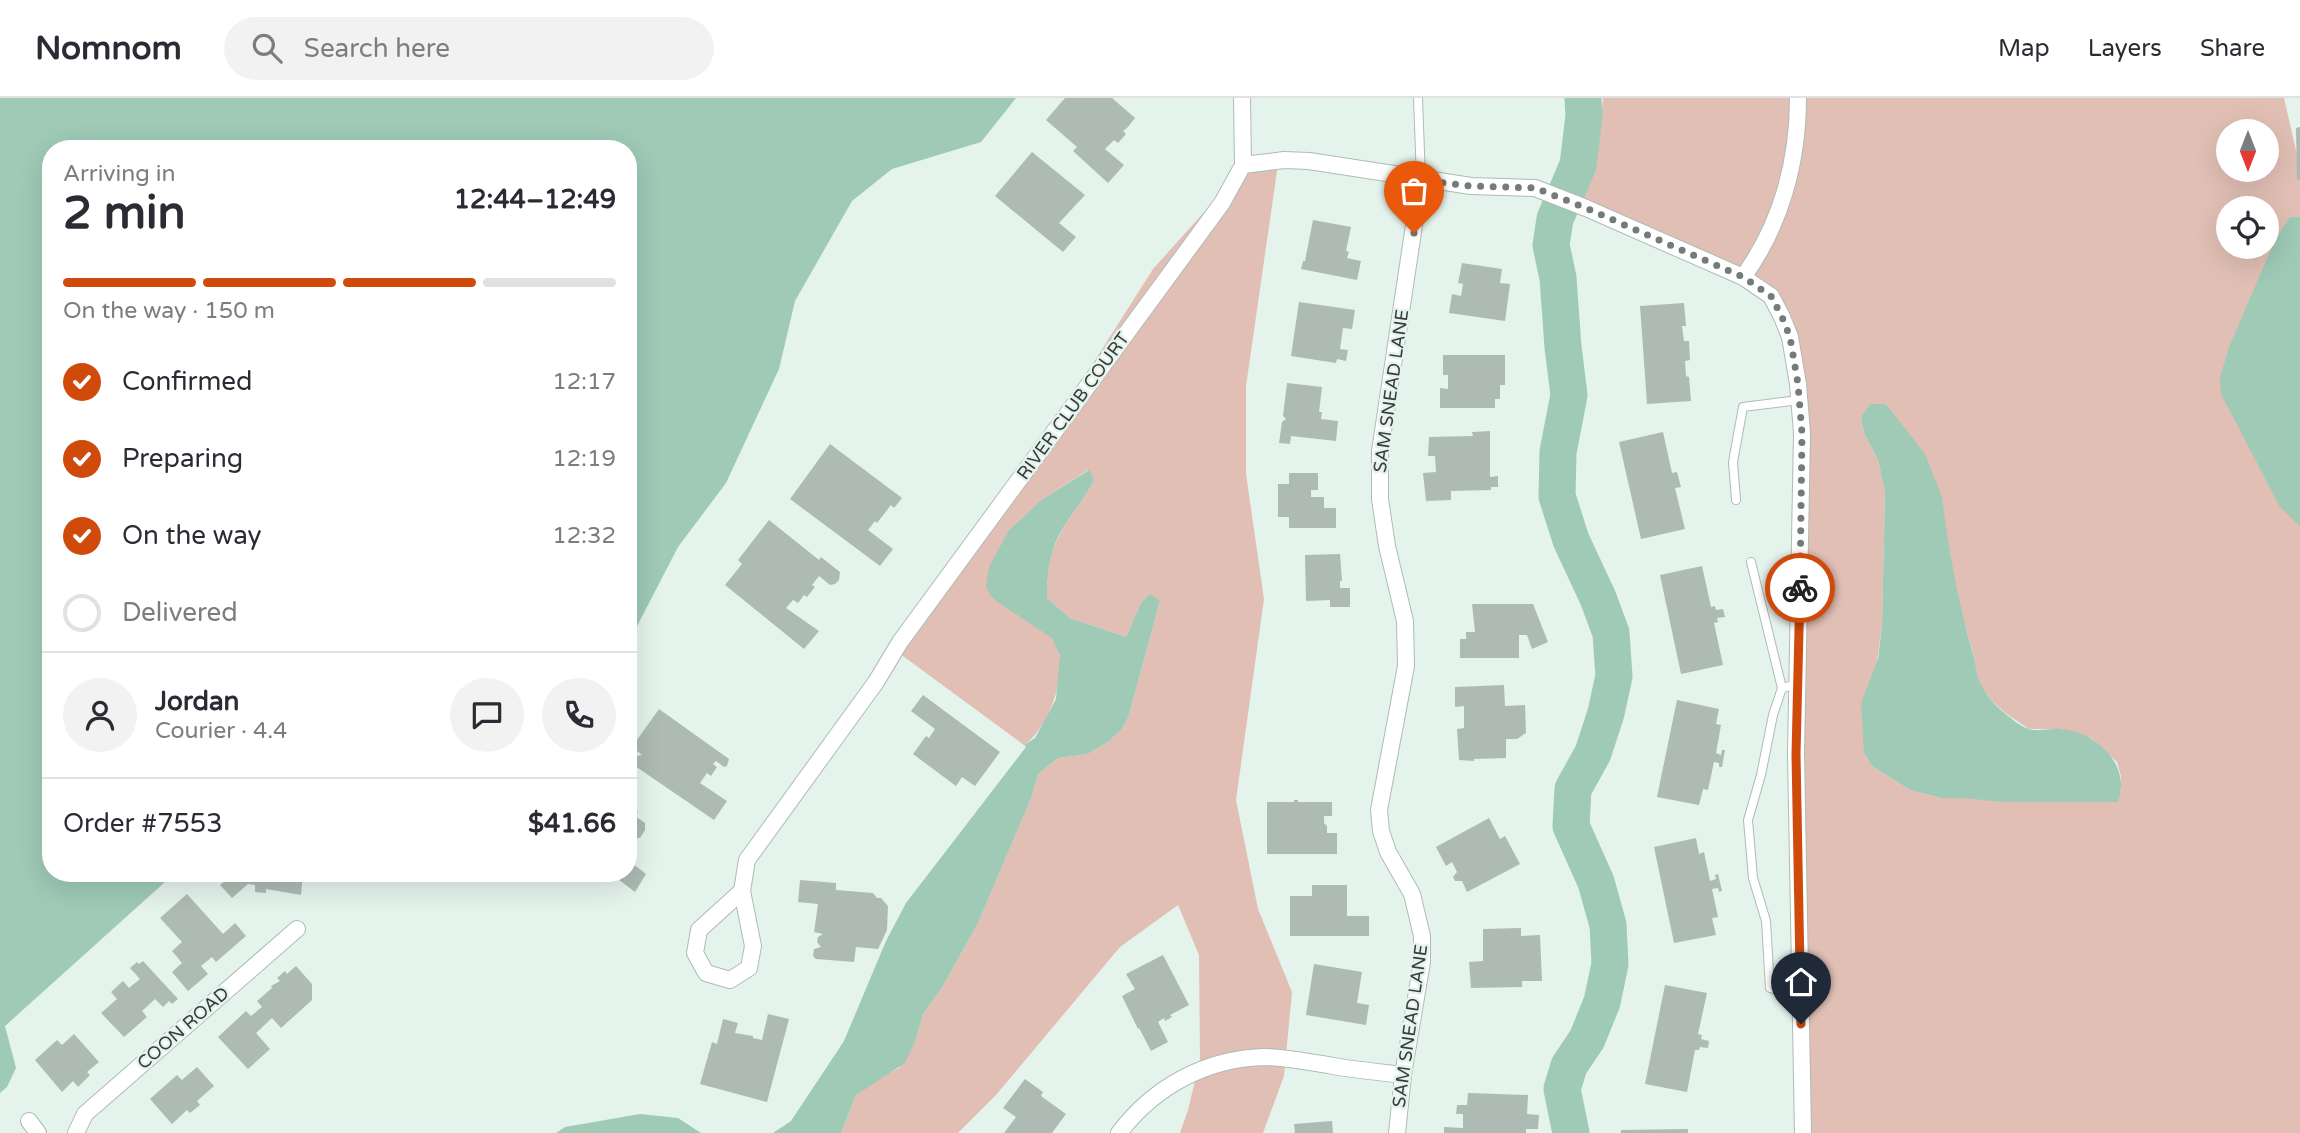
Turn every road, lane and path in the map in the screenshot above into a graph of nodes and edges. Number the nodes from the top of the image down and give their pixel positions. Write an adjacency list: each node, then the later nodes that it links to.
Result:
1 (1242, 98): 4 (street)
2 (1418, 98): 5 (lane)
3 (1798, 98): 6 (street)
4 (1243, 165): 5 (street); 11 (street, RIVER CLUB COURT)
5 (1421, 180): 6 (street); 14 (street, SAM SNEAD LANE)
6 (1743, 277): 7 (street)
7 (1799, 400): 8 (lane); 10 (street)
8 (1736, 500)
9 (1751, 562): 10 (lane)
10 (1790, 686): 13 (street); 13 (lane)
11 (742, 891): 11 (street, RIVER CLUB COURT)
12 (297, 929): 15 (street, COON ROAD)
13 (1801, 997): 18 (street)
14 (1403, 1075): 16 (street); 17 (street, SAM SNEAD LANE)
15 (76, 1133)
16 (1119, 1133)
17 (1396, 1133)
18 (1803, 1133)

